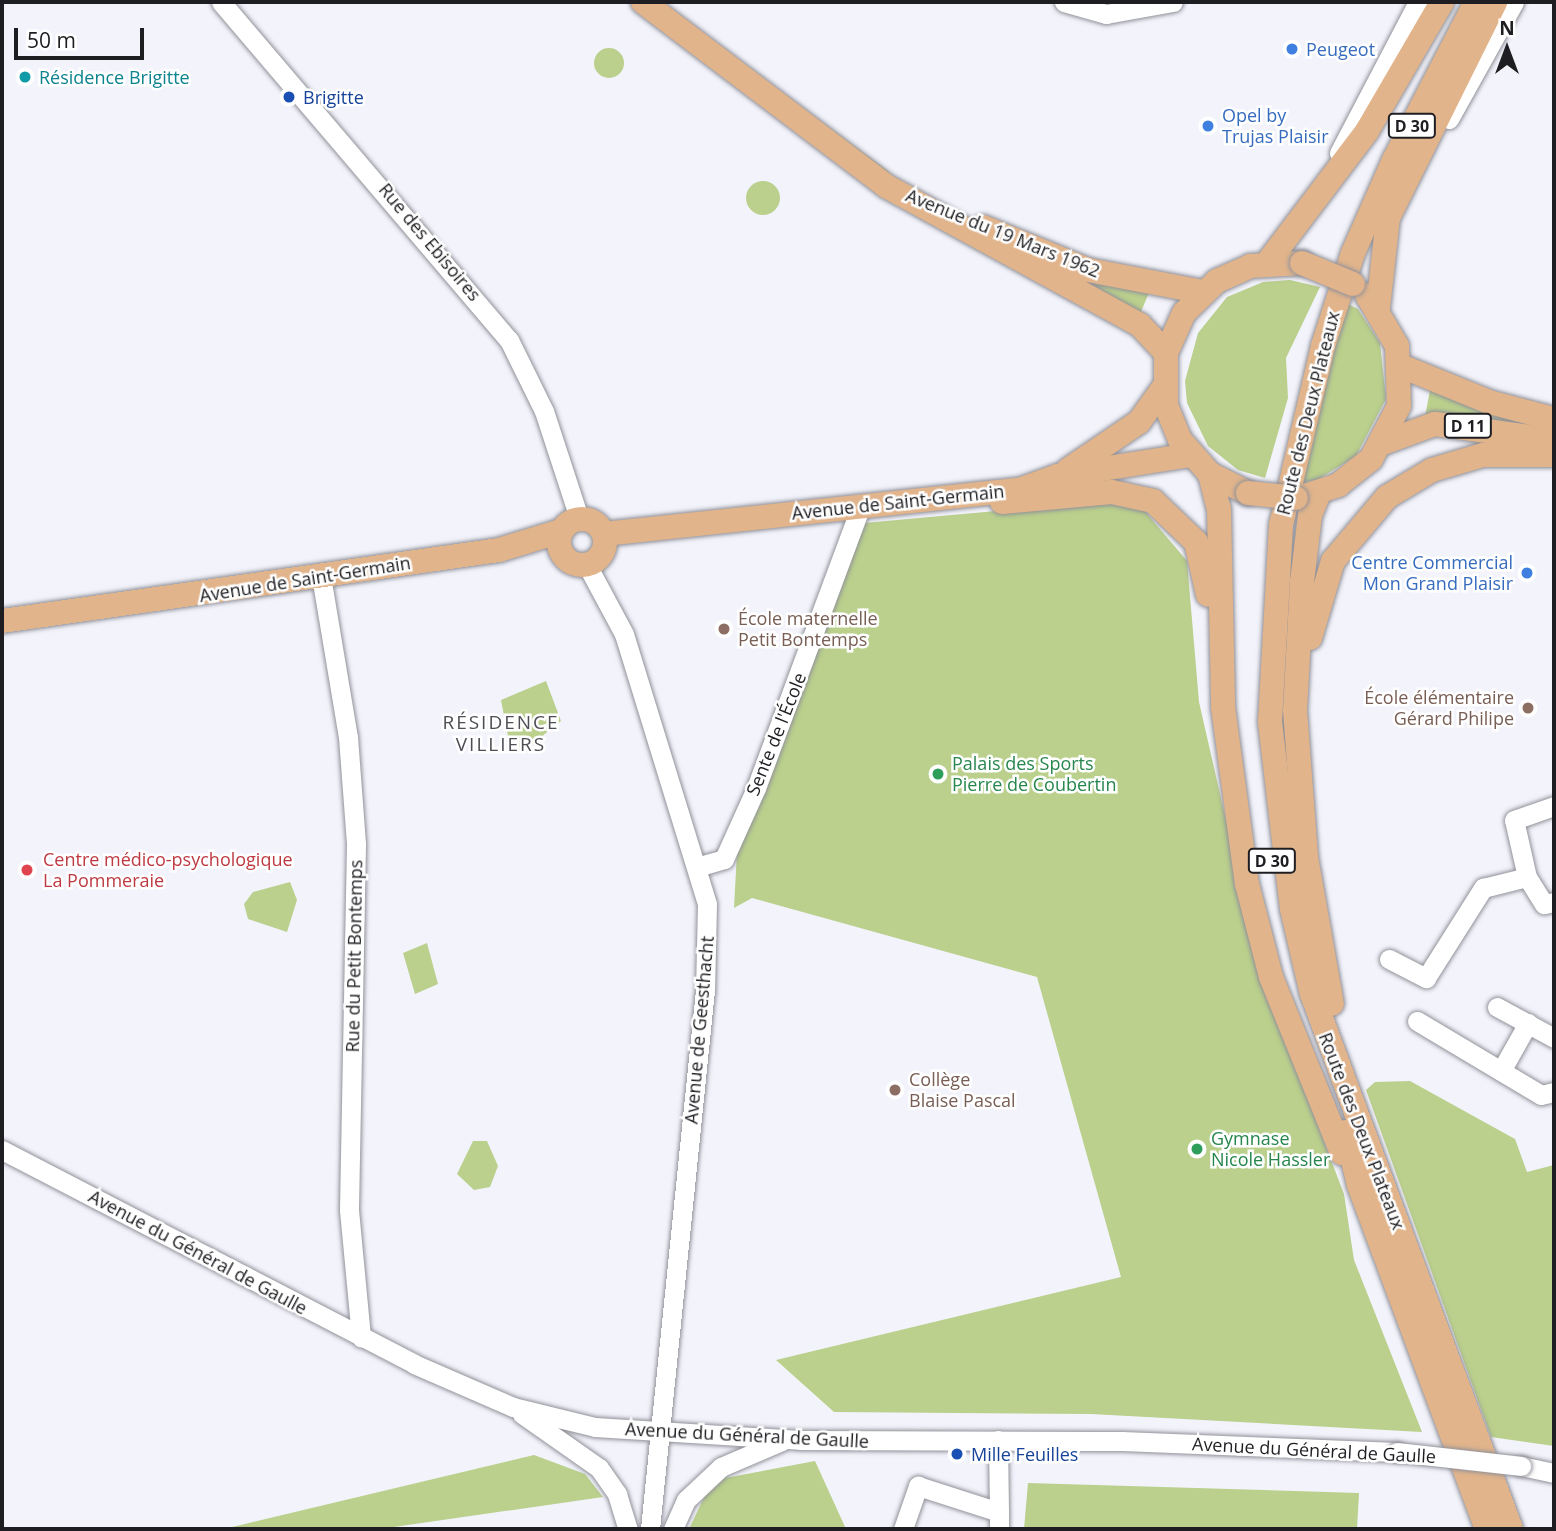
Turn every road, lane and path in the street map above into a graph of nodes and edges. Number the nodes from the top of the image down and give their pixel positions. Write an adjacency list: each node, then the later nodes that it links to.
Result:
1 (221, 2): 30 (street, Rue des Ebisoires)
2 (643, 2): 12 (main road, Avenue du 19 Mars 1962)
3 (1063, 2): 4 (street)
4 (1173, 2)
5 (1418, 2): 13 (street)
6 (1442, 2): 13 (main road)
7 (1463, 2): 52 (main road, Route des Deux Plateaux / D 30)
8 (1476, 2): 51 (main road, Route des Deux Plateaux / D 30)
9 (1495, 2): 11 (main road)
10 (1514, 2): 11 (street)
11 (1404, 185): 16 (main road)
12 (886, 186): 15 (main road, Avenue du 19 Mars 1962); 17 (main road, Avenue du 19 Mars 1962)
13 (1317, 194): 14 (main road)
14 (1268, 262): 15 (main road); 16 (main road, bridge)
15 (1203, 292): 17 (main road)
16 (1378, 308): 18 (main road)
17 (1166, 353): 19 (main road)
18 (1401, 366): 20 (main road, D 11); 22 (main road)
19 (1164, 387): 23 (main road); 26 (main road)
20 (1554, 419)
21 (1554, 440): 22 (main road, D 11)
22 (1383, 443): 28 (main road)
23 (1190, 455): 25 (main road); 26 (main road, Avenue de Saint-Germain)
24 (1554, 455): 39 (main road)
25 (1210, 474): 28 (main road, bridge); 37 (main road)
26 (1058, 476): 27 (main road, Avenue de Saint-Germain)
27 (971, 495): 29 (main road, Avenue de Saint-Germain); 37 (main road)
28 (1308, 496): 39 (main road)
29 (861, 505): 31 (main road, Avenue de Saint-Germain); 40 (street, Sente de l'École)
30 (567, 534): 31 (main road); 32 (main road); 33 (main road, Avenue de Saint-Germain)
31 (604, 534): 32 (main road)
32 (587, 565): 40 (street, Avenue de Geesthacht)
33 (321, 576): 34 (main road, Avenue de Saint-Germain); 53 (street, Rue du Petit Bontemps)
34 (111, 609): 35 (main road, Avenue de Saint-Germain); 36 (main road, Avenue de Saint-Germain)
35 (2, 621)
36 (2, 635)
37 (1223, 707): 52 (main road)
38 (1554, 806): 41 (street)
39 (1306, 857): 51 (main road)
40 (700, 866): 55 (street, Avenue de Geesthacht)
41 (1527, 877): 42 (street); 43 (street)
42 (1554, 902)
43 (1389, 959)
44 (1497, 1007): 46 (street)
45 (1417, 1021): 48 (street)
46 (1528, 1023): 47 (street); 48 (street)
47 (1554, 1038)
48 (1501, 1071): 49 (street)
49 (1554, 1092)
50 (2, 1150): 53 (street, Avenue du Général de Gaulle)
51 (1374, 1159): 65 (main road, Route des Deux Plateaux / D 30)
52 (1359, 1185): 64 (main road, Route des Deux Plateaux / D 30)
53 (361, 1337): 54 (street, Avenue du Général de Gaulle)
54 (513, 1407): 55 (street, Avenue du Général de Gaulle); 60 (street)
55 (659, 1433): 56 (street, Avenue du Général de Gaulle); 61 (street, Avenue de Geesthacht)
56 (786, 1439): 57 (street, Avenue du Général de Gaulle); 62 (street)
57 (998, 1440): 58 (street, Avenue du Général de Gaulle, bridge); 59 (street)
58 (1554, 1473)
59 (999, 1521): 63 (street)
60 (628, 1529)
61 (650, 1529)
62 (673, 1529)
63 (903, 1529)
64 (1487, 1529)
65 (1511, 1529)

